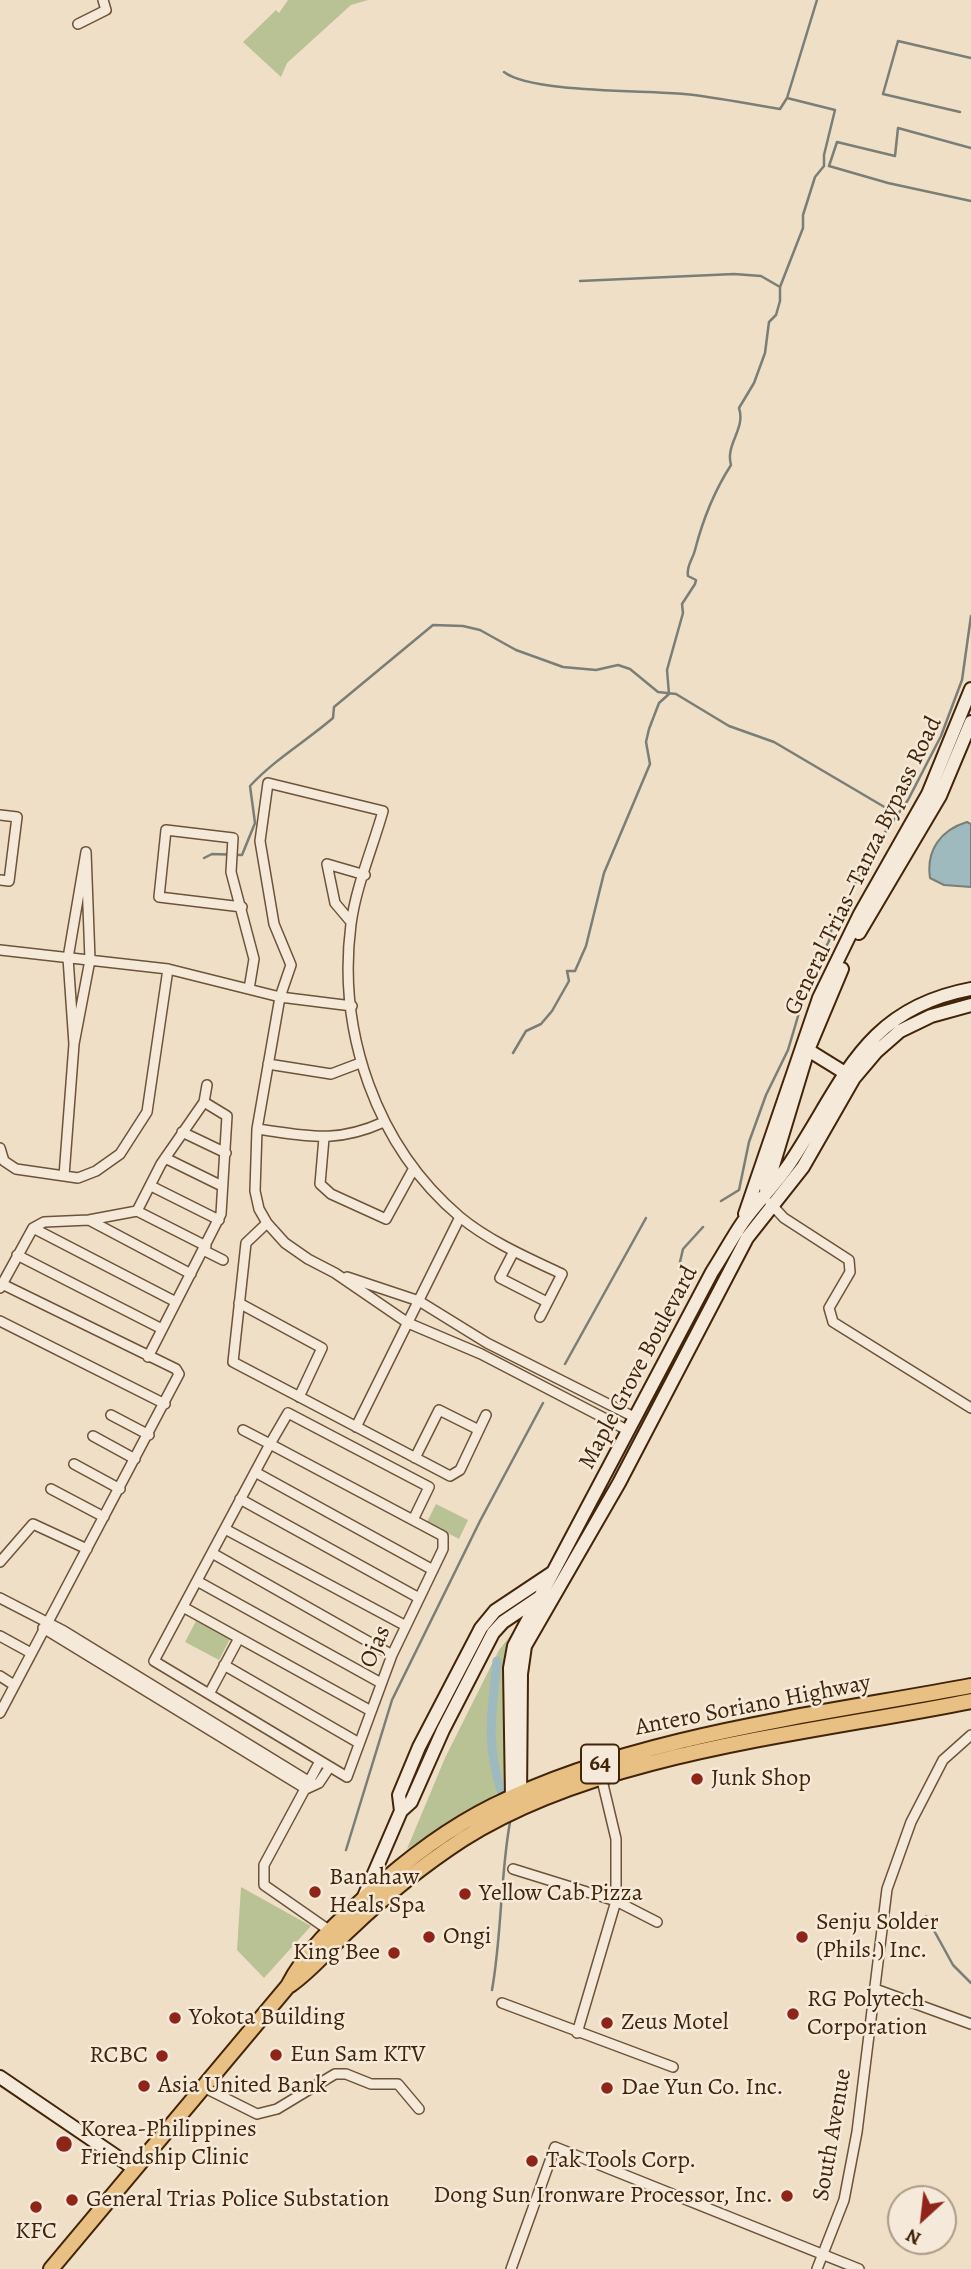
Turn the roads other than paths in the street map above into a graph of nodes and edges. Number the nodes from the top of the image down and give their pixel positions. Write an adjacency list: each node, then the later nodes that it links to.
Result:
1 (103, 0): 2 (street)
2 (78, 24)
3 (971, 688): 42 (main road, General Trias–Tanza Bypass Road)
4 (971, 722): 20 (main road, General Trias–Tanza Bypass Road)
5 (0, 815): 7 (street)
6 (365, 875): 9 (street); 9 (street); 16 (street)
7 (0, 880)
8 (242, 907): 8 (street); 14 (street)
9 (351, 922): 18 (street)
10 (0, 950): 11 (street)
11 (68, 958): 12 (street); 12 (street); 19 (street)
12 (90, 960): 13 (street); 19 (street)
13 (168, 969): 14 (street); 34 (street)
14 (249, 989): 16 (street)
15 (971, 989): 23 (main road, Maple Grove Boulevard)
16 (279, 996): 18 (street); 22 (street)
17 (971, 1005): 23 (main road, Maple Grove Boulevard)
18 (352, 1006): 21 (street)
19 (74, 1044): 34 (street)
20 (808, 1050): 23 (main road); 37 (main road, General Trias–Tanza Bypass Road)
21 (360, 1063): 22 (street); 26 (street)
22 (268, 1065): 27 (street)
23 (849, 1075): 37 (main road, Maple Grove Boulevard)
24 (207, 1085): 25 (street)
25 (204, 1102): 28 (street); 31 (street)
26 (384, 1122): 29 (street); 33 (street)
27 (257, 1129): 29 (street); 43 (street)
28 (182, 1132): 31 (street); 32 (street)
29 (324, 1138): 33 (street)
30 (0, 1148): 34 (street)
31 (226, 1153): 36 (street)
32 (165, 1158): 35 (street); 36 (street)
33 (414, 1168): 39 (street)
34 (64, 1176)
35 (151, 1186): 38 (street); 41 (street)
36 (222, 1186): 41 (street)
37 (768, 1201): 42 (main road, Maple Grove Boulevard); 45 (main road, General Trias–Tanza Bypass Road); 66 (street)
38 (137, 1211): 40 (street); 46 (street)
39 (460, 1217): 47 (street); 53 (street)
40 (89, 1220): 44 (street); 51 (street)
41 (219, 1220): 46 (street)
42 (743, 1222): 69 (main road, Maple Grove Boulevard)
43 (267, 1223): 50 (street); 56 (street)
44 (33, 1228): 48 (street); 54 (street)
45 (747, 1238): 91 (main road, Maple Grove Boulevard)
46 (204, 1248): 49 (street); 51 (street)
47 (514, 1251): 55 (street); 55 (street)
48 (16, 1255): 52 (street); 60 (street)
49 (223, 1260)
50 (335, 1273): 53 (street); 59 (street)
51 (191, 1274): 54 (street)
52 (1, 1286): 63 (street)
53 (419, 1301): 59 (street); 61 (street)
54 (176, 1302): 60 (street)
55 (548, 1302): 57 (street)
56 (239, 1303): 64 (street); 64 (street)
57 (540, 1317)
58 (0, 1321): 65 (street)
59 (408, 1323): 62 (street); 70 (street)
60 (162, 1329): 63 (street)
61 (487, 1343): 62 (street); 69 (street)
62 (481, 1354): 73 (street)
63 (148, 1357): 65 (street)
64 (299, 1397): 70 (street)
65 (165, 1405): 74 (street)
66 (971, 1408)
67 (111, 1415): 74 (street)
68 (486, 1415): 72 (street)
69 (636, 1418): 73 (main road, Maple Grove Boulevard)
70 (356, 1427): 77 (street)
71 (243, 1430): 76 (street)
72 (479, 1430): 77 (street); 77 (street)
73 (629, 1431): 91 (main road, Maple Grove Boulevard)
74 (149, 1435): 78 (street)
75 (93, 1436): 78 (street)
76 (270, 1444): 80 (street); 85 (street); 85 (street)
77 (415, 1458)
78 (135, 1459): 82 (street)
79 (74, 1464): 82 (street)
80 (255, 1472): 83 (street); 90 (street)
81 (51, 1489): 84 (street)
82 (120, 1489): 84 (street)
83 (240, 1499): 86 (street); 95 (street)
84 (104, 1517): 87 (street)
85 (413, 1520): 90 (street, Ojas)
86 (225, 1529): 88 (street); 98 (street)
87 (88, 1549): 89 (street); 97 (street)
88 (212, 1553): 92 (street); 102 (street)
89 (0, 1562)
90 (433, 1570): 95 (street, Ojas)
91 (559, 1574): 93 (main road); 118 (main road); 119 (main road, Maple Grove Boulevard)
92 (197, 1581): 96 (street); 105 (street)
93 (543, 1594): 118 (main road); 119 (main road, Maple Grove Boulevard)
94 (0, 1598): 97 (street)
95 (419, 1598): 98 (street, Ojas)
96 (183, 1607): 100 (street); 108 (street)
97 (44, 1625): 101 (street); 117 (street)
98 (405, 1626): 102 (street, Ojas)
99 (0, 1636): 101 (street)
100 (239, 1638): 103 (street); 111 (street)
101 (31, 1653): 106 (street)
102 (392, 1655): 105 (street, Ojas)
103 (224, 1665): 108 (street); 113 (street)
104 (0, 1676): 106 (street)
105 (381, 1683): 111 (street, Ojas)
106 (14, 1685): 110 (street)
107 (971, 1686): 116 (main road, Antero Soriano Highway / 64)
108 (209, 1694): 114 (street)
109 (971, 1701): 116 (main road, Antero Soriano Highway / 64)
110 (1, 1711)
111 (371, 1711): 113 (street, Ojas)
112 (971, 1735): 125 (street, South Avenue)
113 (359, 1743): 115 (street, Ojas)
114 (319, 1763): 115 (street); 117 (street)
115 (329, 1768): 117 (street)
116 (599, 1772): 118 (main road, Antero Soriano Highway / 64); 122 (street)
117 (308, 1786): 124 (street)
118 (517, 1800): 121 (main road, Antero Soriano Highway / 64); 124 (main road, Antero Soriano Highway / 64)
119 (401, 1811): 121 (main road, Maple Grove Boulevard)
120 (513, 1869): 122 (street)
121 (363, 1899): 124 (main road, Antero Soriano Highway / 64)
122 (616, 1901): 123 (street); 128 (street)
123 (657, 1922)
124 (335, 1934): 131 (main road, Antero Soriano Highway / 64)
125 (875, 1989): 127 (street); 134 (street, South Avenue)
126 (502, 2003): 128 (street)
127 (971, 2024)
128 (578, 2033): 129 (street)
129 (673, 2067)
130 (0, 2077): 133 (main road)
131 (203, 2087): 132 (street); 133 (main road, Antero Soriano Highway / 64)
132 (419, 2109)
133 (135, 2169): 135 (main road, Antero Soriano Highway / 64)
134 (823, 2256): 136 (street); 137 (street, South Avenue); 138 (street)
135 (51, 2269)
136 (511, 2269)
137 (817, 2269)
138 (859, 2269)

